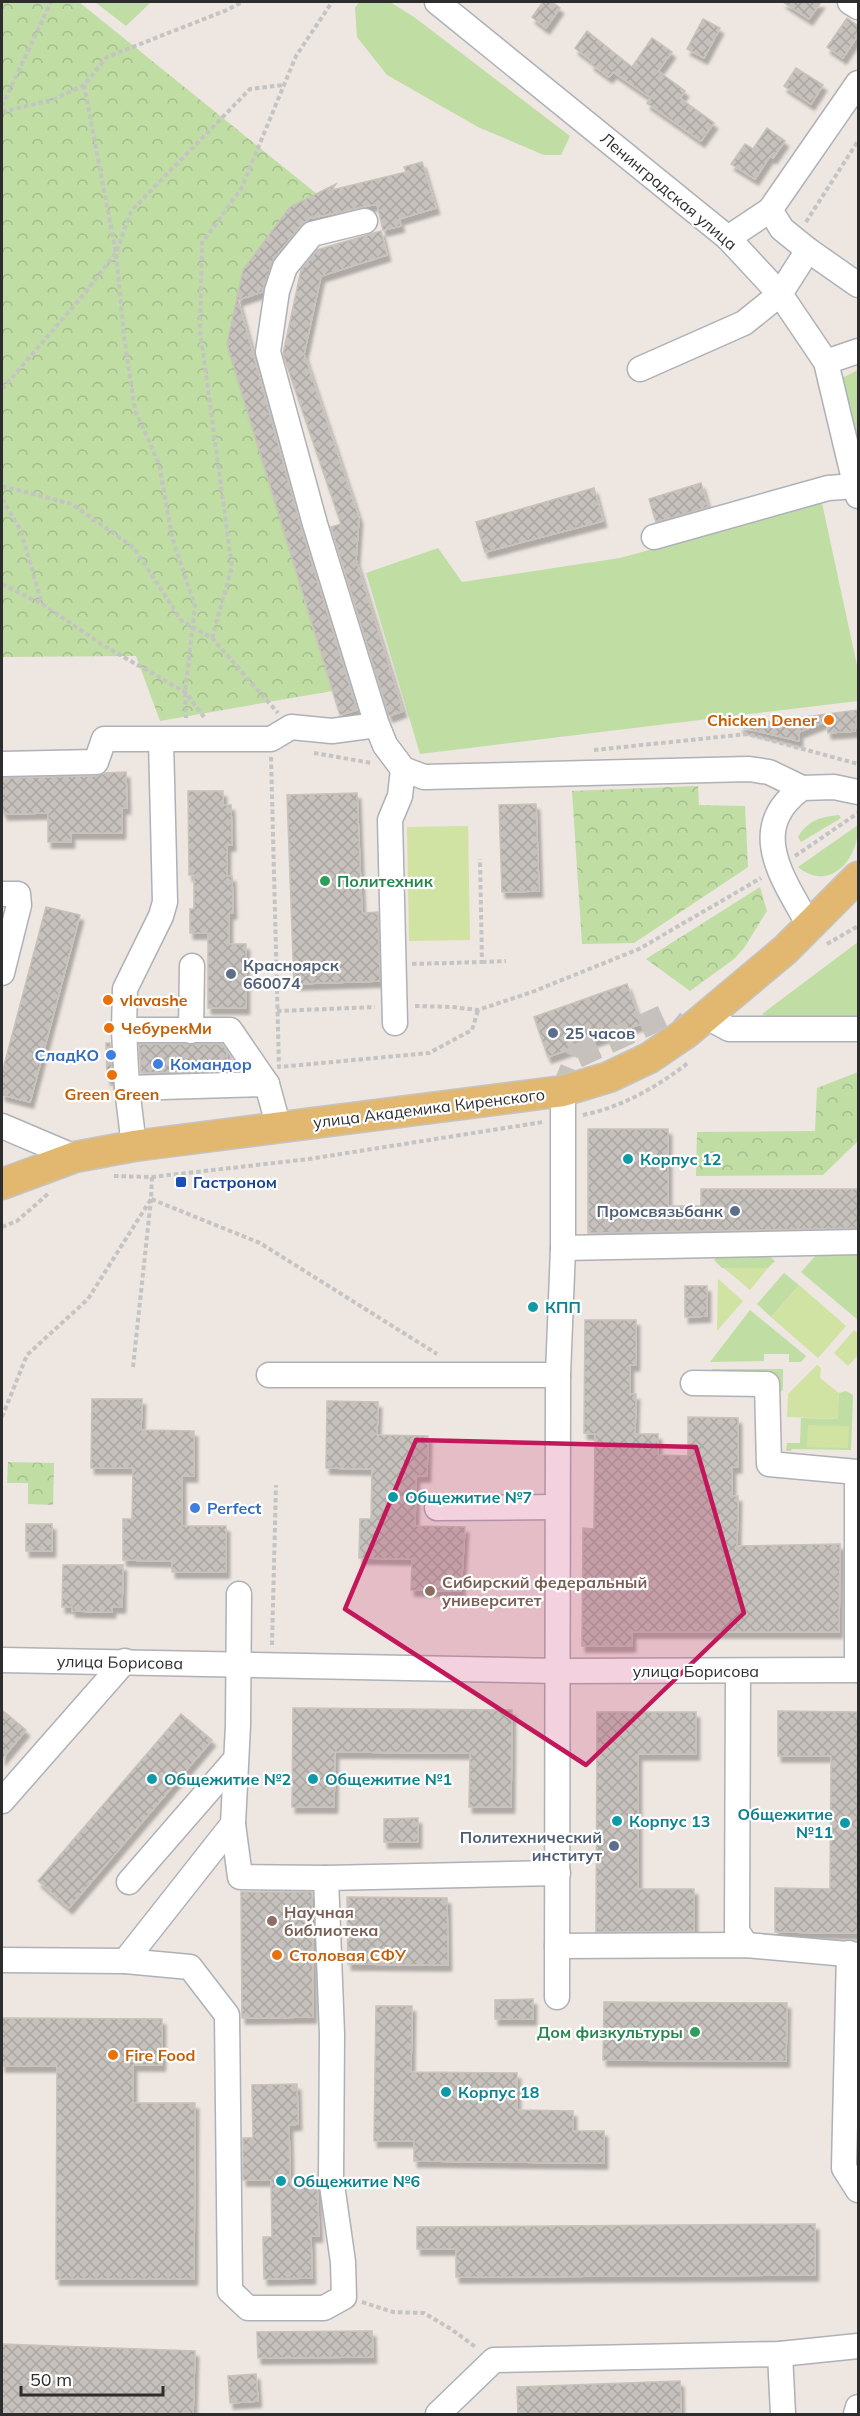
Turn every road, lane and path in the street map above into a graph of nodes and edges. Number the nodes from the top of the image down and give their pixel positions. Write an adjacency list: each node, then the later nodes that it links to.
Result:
1 (51, 2): 10 (path)
2 (242, 2): 8 (path)
3 (332, 2): 9 (path)
4 (437, 2): 15 (street, Ленинградская улица)
5 (850, 2): 6 (street)
6 (858, 8)
7 (858, 83): 13 (street)
8 (84, 85): 11 (path); 17 (path)
9 (283, 85): 17 (path); 31 (path)
10 (2, 106)
11 (2, 112)
12 (858, 141): 16 (path)
13 (770, 210): 15 (street); 16 (street)
14 (365, 220): 33 (street)
15 (728, 238): 19 (street, Ленинградская улица)
16 (810, 241): 18 (street); 19 (street)
17 (116, 253): 23 (path); 30 (path)
18 (858, 285)
19 (780, 294): 21 (street, Ленинградская улица); 22 (street)
20 (858, 351): 21 (street)
21 (826, 362): 25 (street, Ленинградская улица)
22 (640, 369)
23 (2, 389)
24 (2, 486): 30 (path)
25 (857, 491): 27 (street)
26 (2, 499): 29 (path)
27 (654, 537)
28 (2, 584): 29 (path)
29 (42, 604): 32 (path)
30 (193, 627): 31 (path); 32 (path)
31 (212, 638): 34 (path)
32 (185, 692): 35 (path)
33 (377, 725): 34 (street); 39 (street)
34 (281, 733): 35 (street); 55 (path)
35 (221, 739): 36 (street)
36 (161, 740): 38 (street); 59 (street)
37 (304, 751): 39 (path)
38 (2, 764)
39 (403, 768): 40 (street); 56 (street)
40 (802, 788): 41 (street); 44 (street)
41 (858, 792)
42 (858, 813): 44 (path)
43 (480, 859): 50 (path)
44 (777, 867): 48 (street); 54 (path)
45 (858, 877): 48 (main road, улица Академика Киренского)
46 (858, 891): 48 (main road, улица Академика Киренского)
47 (2, 894): 53 (street)
48 (810, 927): 57 (main road, улица Академика Киренского)
49 (506, 961): 50 (path)
50 (482, 962): 51 (path)
51 (403, 964)
52 (192, 966): 60 (street)
53 (2, 973)
54 (478, 1010): 56 (path); 61 (path)
55 (277, 1011): 56 (path); 61 (path)
56 (395, 1015)
57 (705, 1016): 58 (street); 63 (main road, улица Академика Киренского)
58 (858, 1029)
59 (124, 1030): 60 (street); 62 (street)
60 (191, 1031): 61 (street)
61 (273, 1075): 62 (street); 65 (street)
62 (127, 1088): 66 (street)
63 (563, 1091): 65 (main road, улица Академика Киренского); 72 (street)
64 (2, 1126): 67 (street)
65 (279, 1128): 66 (main road, улица Академика Киренского)
66 (134, 1146): 67 (main road, улица Академика Киренского)
67 (75, 1157): 69 (main road, улица Академика Киренского)
68 (152, 1177): 70 (path)
69 (2, 1184)
70 (152, 1199): 73 (path); 74 (path); 78 (path)
71 (858, 1242): 72 (street)
72 (563, 1248): 76 (street)
73 (442, 1356)
74 (133, 1367)
75 (269, 1375): 76 (street)
76 (558, 1375): 80 (street)
77 (693, 1383): 88 (street)
78 (2, 1417)
79 (276, 1485): 83 (path)
80 (558, 1507): 81 (street); 87 (street)
81 (438, 1508)
82 (239, 1594): 86 (street)
83 (272, 1647)
84 (14, 1654): 85 (street, улица Борисова)
85 (125, 1661): 86 (street, улица Борисова); 91 (street)
86 (238, 1664): 87 (street, улица Борисова); 90 (street)
87 (546, 1670): 89 (street, улица Борисова); 93 (street)
88 (858, 1670): 89 (street, улица Борисова)
89 (738, 1671): 96 (street)
90 (235, 1760): 92 (street); 95 (street)
91 (2, 1801)
92 (233, 1824): 94 (street); 100 (street)
93 (558, 1873): 94 (street); 97 (street)
94 (326, 1878): 103 (street)
95 (129, 1882)
96 (746, 1945): 97 (street); 98 (street)
97 (558, 1946): 101 (street)
98 (854, 1954): 102 (street)
99 (2, 1960): 100 (street)
100 (125, 1962): 103 (street)
101 (557, 1997)
102 (858, 2190)
103 (344, 2297): 106 (path)
104 (858, 2346): 105 (street)
105 (780, 2354): 106 (street); 109 (street)
106 (494, 2360): 108 (street)
107 (858, 2407): 110 (street)
108 (438, 2415)
109 (783, 2415)
110 (856, 2415)

